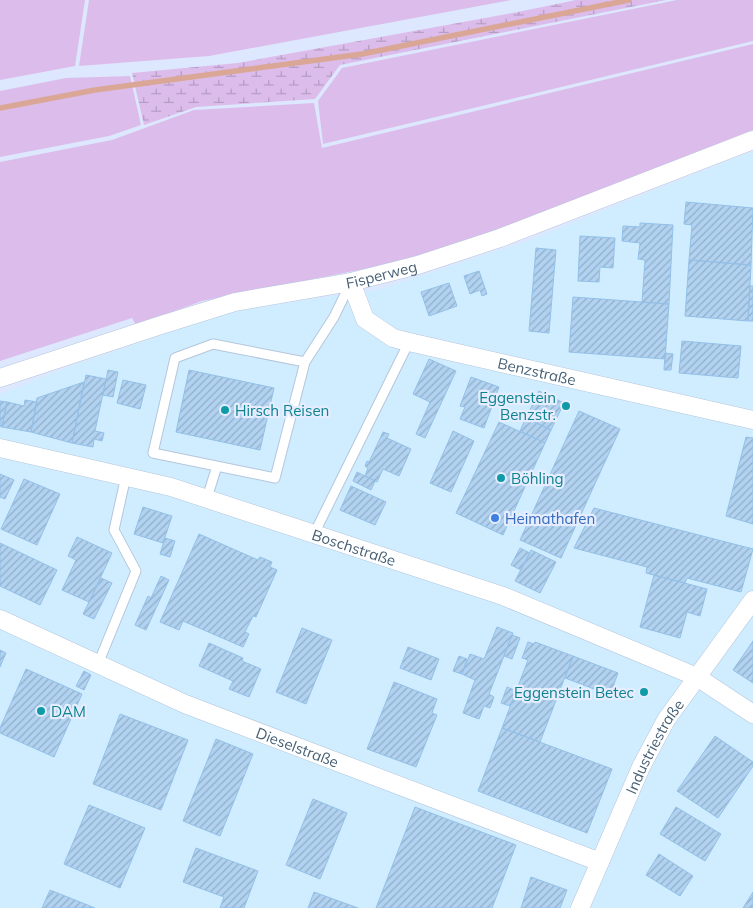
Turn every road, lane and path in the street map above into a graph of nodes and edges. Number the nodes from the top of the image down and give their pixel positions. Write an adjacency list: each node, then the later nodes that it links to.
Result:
1 (753, 140): 2 (street, Fisperweg)
2 (351, 282): 3 (street, Benzstraße); 4 (lane); 5 (street, Fisperweg)
3 (409, 342): 6 (street, Benzstraße); 11 (lane)
4 (305, 362): 8 (lane); 8 (lane)
5 (0, 378)
6 (753, 420)
7 (0, 448): 9 (street, Boschstraße)
8 (218, 466): 10 (lane)
9 (126, 476): 10 (street, Boschstraße); 14 (lane)
10 (208, 498): 11 (street, Boschstraße)
11 (314, 534): 15 (street, Boschstraße)
12 (753, 600): 15 (street, Industriestraße)
13 (0, 619): 14 (street, Dieselstraße)
14 (98, 664): 17 (street, Dieselstraße)
15 (697, 677): 16 (street, Boschstraße); 17 (street, Industriestraße)
16 (753, 714)
17 (600, 862): 18 (street, Industriestraße)
18 (580, 908)

